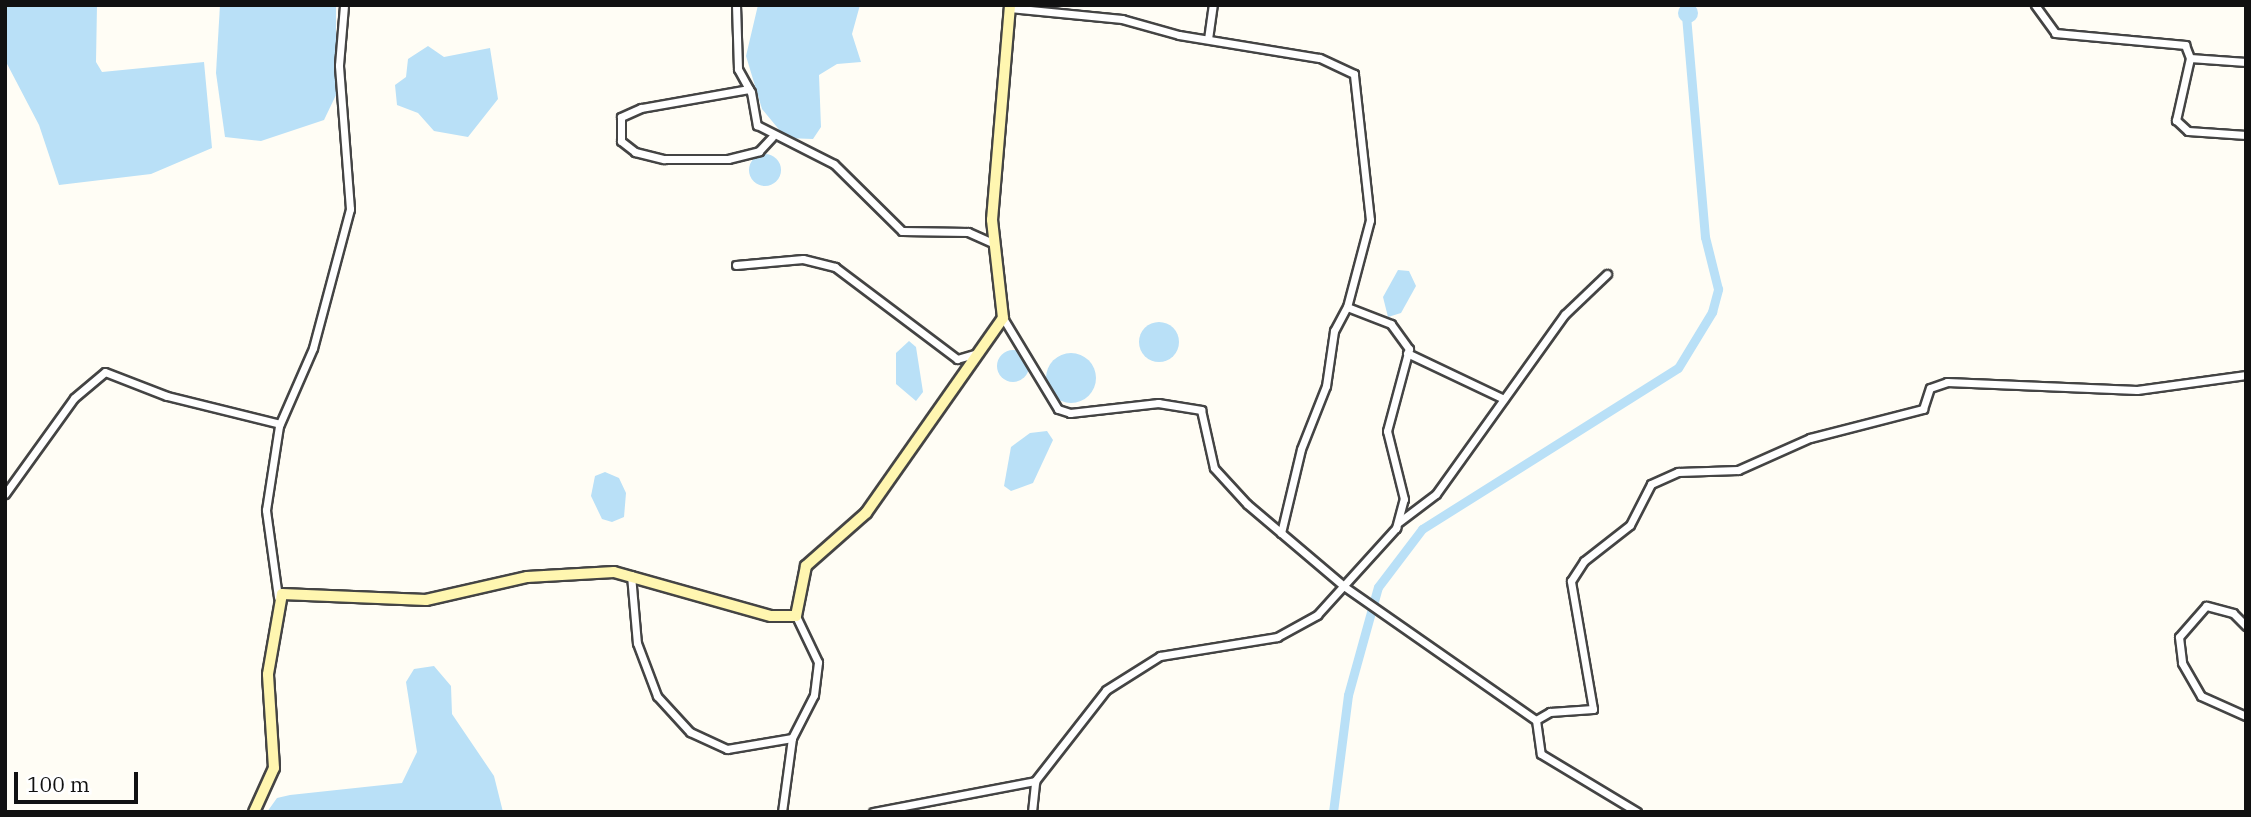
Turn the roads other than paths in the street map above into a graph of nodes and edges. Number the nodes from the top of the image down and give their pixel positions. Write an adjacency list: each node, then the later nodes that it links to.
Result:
1 (344, 5): 21 (street)
2 (736, 5): 9 (street)
3 (1213, 5): 6 (street)
4 (2035, 5): 7 (street)
5 (1010, 7): 6 (street); 12 (street)
6 (1208, 39): 15 (street)
7 (2190, 58): 8 (street); 10 (street)
8 (2246, 62)
9 (749, 89): 11 (street); 11 (street)
10 (2246, 135)
11 (772, 137): 12 (street)
12 (993, 243): 16 (street)
13 (736, 265): 17 (street)
14 (1607, 274): 20 (street)
15 (1348, 307): 18 (street); 24 (street)
16 (1003, 318): 17 (street); 24 (street)
17 (981, 352): 28 (street)
18 (1407, 354): 20 (street); 23 (street)
19 (2246, 375): 31 (street)
20 (1504, 399): 23 (street)
21 (280, 424): 22 (street); 27 (street)
22 (5, 494)
23 (1398, 522): 26 (street)
24 (1281, 533): 26 (street)
25 (631, 575): 27 (street); 28 (street); 32 (street)
26 (1346, 587): 31 (street); 33 (street)
27 (278, 597): 34 (street)
28 (796, 616): 32 (street)
29 (2246, 626): 30 (street)
30 (2246, 716)
31 (1536, 720): 38 (street)
32 (792, 738): 35 (street)
33 (1035, 781): 36 (street); 37 (street)
34 (254, 812)
35 (782, 812)
36 (873, 812)
37 (1032, 812)
38 (1637, 812)

